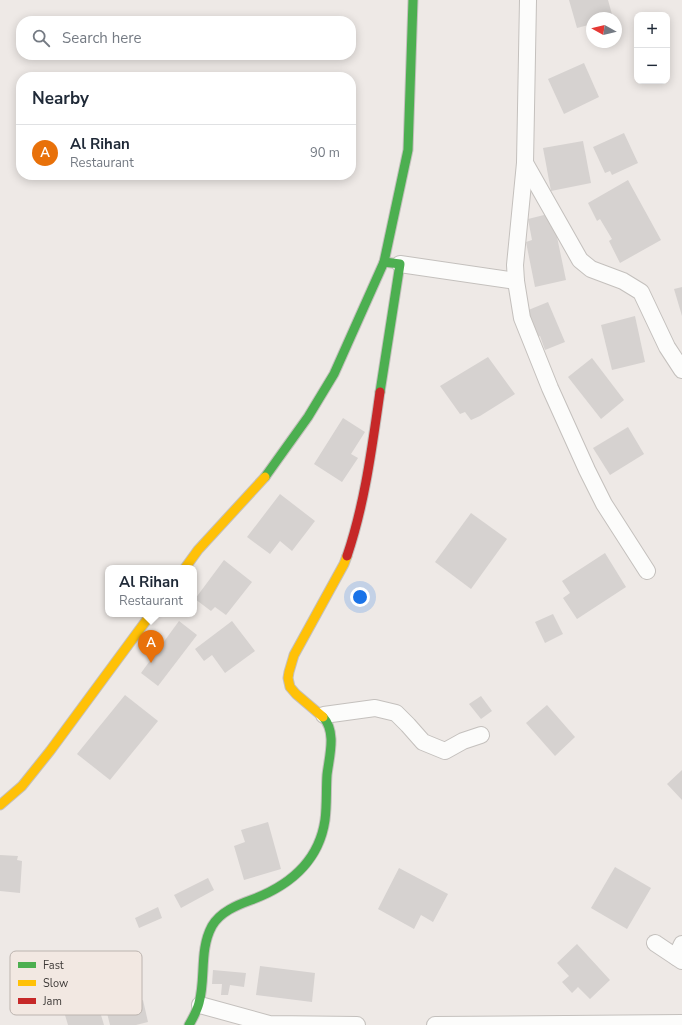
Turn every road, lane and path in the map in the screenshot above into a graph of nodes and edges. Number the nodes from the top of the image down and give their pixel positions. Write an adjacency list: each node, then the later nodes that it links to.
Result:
1 (413, 0): 4 (street)
2 (528, 0): 3 (street)
3 (525, 163): 6 (street); 7 (street)
4 (384, 262): 5 (street); 8 (street)
5 (400, 264): 6 (street); 11 (street)
6 (516, 281): 9 (street)
7 (682, 370)
8 (187, 565)
9 (647, 571)
10 (149, 617): 13 (street)
11 (324, 715): 12 (street); 16 (street)
12 (481, 735)
13 (0, 805)
14 (655, 943): 15 (street)
15 (680, 954)
16 (200, 1005): 18 (street); 19 (street)
17 (682, 1023): 20 (street)
18 (189, 1025)
19 (357, 1025)
20 (435, 1025)

